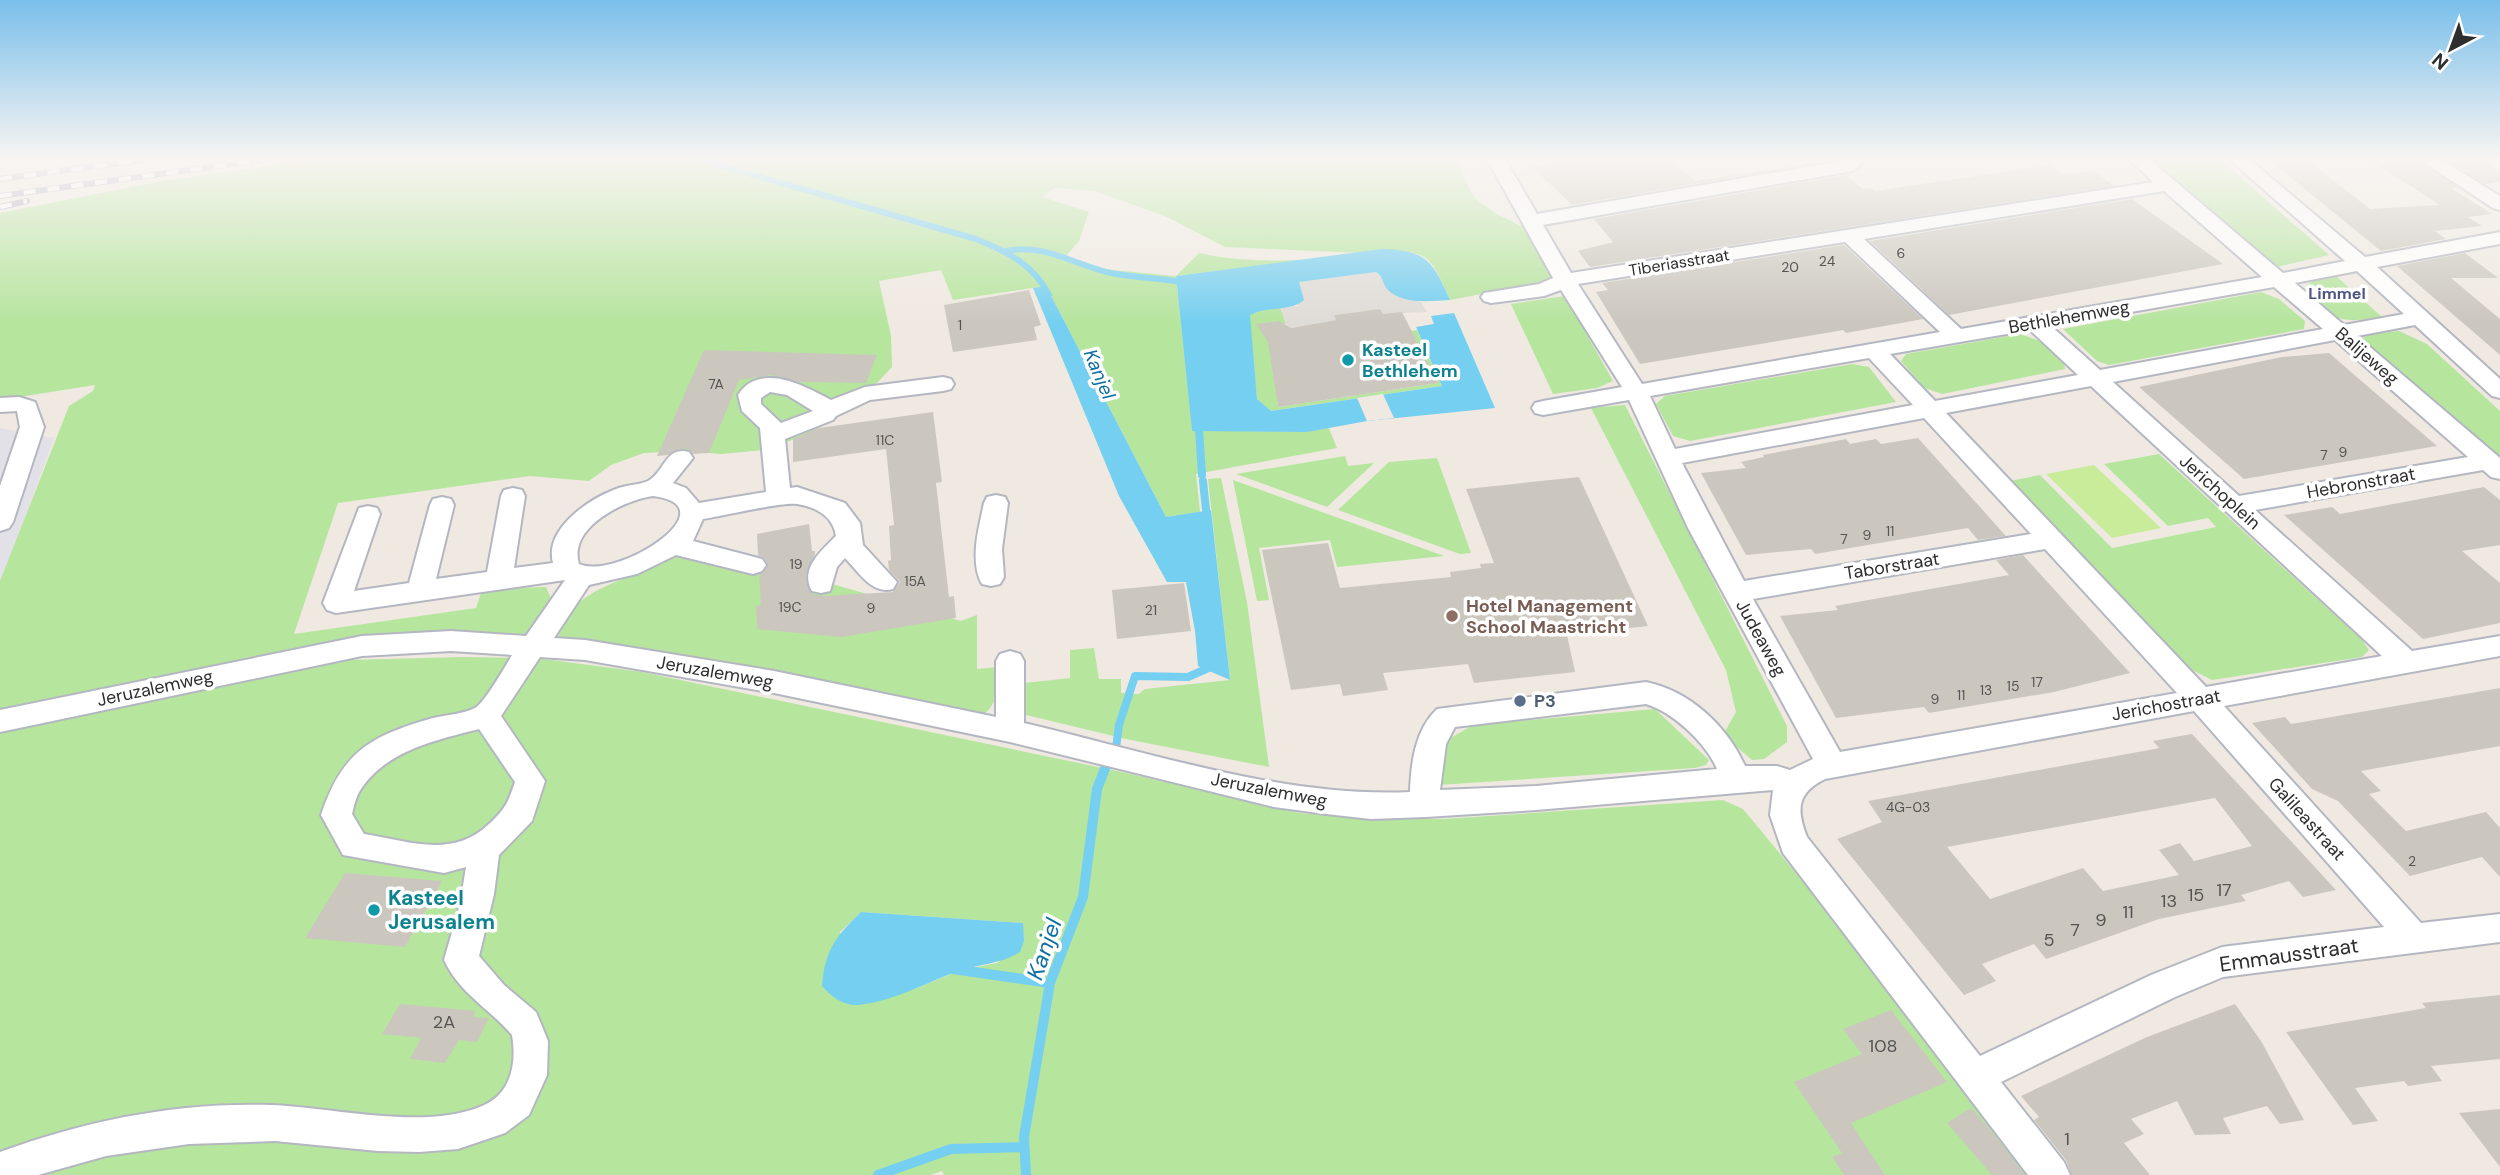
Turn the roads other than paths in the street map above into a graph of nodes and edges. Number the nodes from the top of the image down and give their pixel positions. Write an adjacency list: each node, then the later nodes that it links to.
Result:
1 (1527, 214): 6 (street, Judeaweg)
2 (1572, 214): 6 (street)
3 (1988, 214): 7 (street, Tiberiasstraat)
4 (2201, 214): 11 (street, Balijeweg)
5 (2302, 214): 9 (street)
6 (1531, 221): 10 (street, Judeaweg)
7 (1850, 236): 10 (street, Tiberiasstraat); 16 (street)
8 (2500, 238): 9 (street, Bethlehemweg)
9 (2361, 264): 11 (street, Bethlehemweg); 13 (street)
10 (1565, 280): 12 (street, Tiberiasstraat); 21 (street, Judeaweg)
11 (2278, 280): 14 (street, Bethlehemweg); 15 (street, Balijeweg)
12 (1491, 297)
13 (2419, 318): 15 (street); 20 (street)
14 (2035, 323): 16 (street, Bethlehemweg); 18 (street, Jerichoplein)
15 (2338, 331): 18 (street); 30 (street, Balijeweg)
16 (1956, 336): 17 (street, Bethlehemweg)
17 (1874, 350): 21 (street, Bethlehemweg); 25 (street)
18 (2095, 378): 25 (street); 36 (street, Jerichoplein)
19 (943, 384): 26 (street)
20 (2500, 390)
21 (1637, 393): 24 (street, Bethlehemweg); 29 (street, Judeaweg)
22 (0, 405): 23 (street)
23 (27, 407): 39 (street)
24 (1543, 408)
25 (1927, 408): 29 (street); 41 (street)
26 (825, 412): 27 (street); 27 (street)
27 (772, 435): 33 (street)
28 (681, 458): 31 (street)
29 (1668, 458): 50 (street, Judeaweg)
30 (2494, 466): 36 (street, Hebronstraat)
31 (654, 488): 37 (street); 44 (street)
32 (513, 496): 46 (street)
33 (778, 497): 37 (street); 40 (street)
34 (996, 503): 45 (street)
35 (442, 505): 49 (street)
36 (2234, 505): 53 (street, Jerichoplein)
37 (692, 513): 42 (street)
38 (368, 514): 49 (street)
39 (0, 522)
40 (848, 538): 47 (street); 48 (street)
41 (2049, 540): 50 (street, Taborstraat); 55 (street)
42 (673, 545): 43 (street); 44 (street)
43 (753, 565)
44 (575, 573): 46 (street); 51 (street)
45 (991, 577)
46 (499, 580): 49 (street)
47 (884, 582)
48 (821, 584)
49 (420, 591)
50 (1736, 592): 59 (street, Judeaweg)
51 (533, 645): 56 (street); 57 (street, Jeruzalemweg); 58 (street, Jeruzalemweg)
52 (2500, 646): 53 (street, Jerichostraat)
53 (2405, 661): 55 (street, Jerichostraat)
54 (1010, 662): 58 (street)
55 (2200, 699): 59 (street, Jerichostraat); 65 (street, Galileastraat)
56 (486, 716): 63 (street); 63 (street)
57 (0, 721)
58 (1010, 731): 62 (street, Jeruzalemweg)
59 (1832, 765): 61 (street)
60 (1736, 779): 61 (street, Jeruzalemweg); 62 (street, Jeruzalemweg); 62 (street)
61 (1792, 785): 66 (street)
62 (1426, 804)
63 (485, 848): 67 (street)
64 (2500, 928): 65 (street, Emmausstraat)
65 (2414, 938): 66 (street, Emmausstraat)
66 (1976, 1076): 68 (street)
67 (0, 1170)
68 (2051, 1175)

